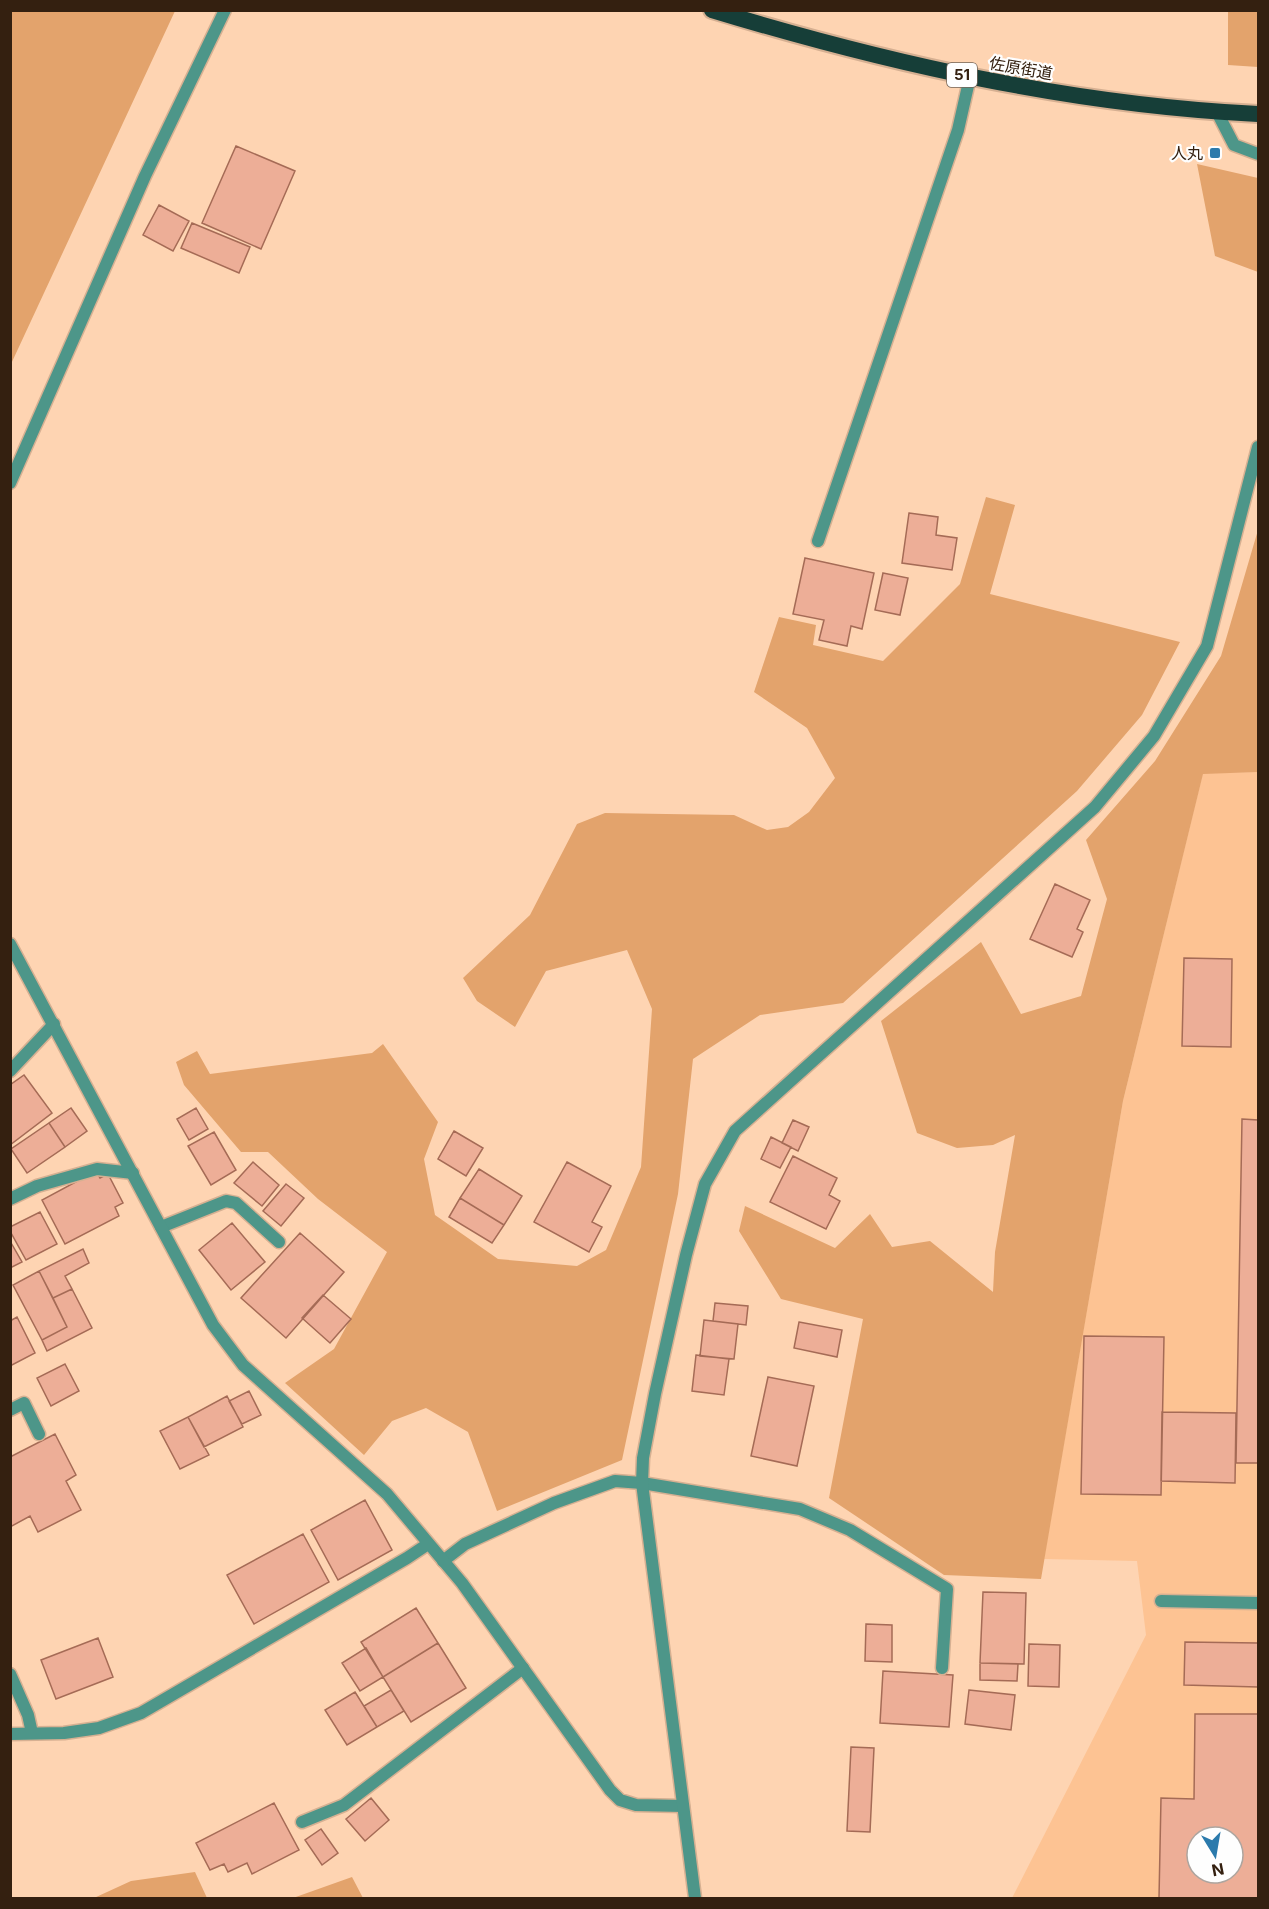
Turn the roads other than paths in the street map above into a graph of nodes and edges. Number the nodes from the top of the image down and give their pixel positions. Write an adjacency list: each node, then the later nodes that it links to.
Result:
1 (225, 10): 8 (street)
2 (712, 10): 3 (highway, 佐原街道 / 51)
3 (970, 77): 4 (highway, 佐原街道 / 51); 9 (street)
4 (1217, 112): 5 (highway, 佐原街道 / 51); 6 (street)
5 (1258, 114)
6 (1258, 154)
7 (1258, 447): 20 (street)
8 (10, 483)
9 (818, 541)
10 (10, 944): 11 (street)
11 (14, 958): 12 (street)
12 (54, 1024): 13 (street); 14 (street)
13 (10, 1071)
14 (133, 1173): 15 (street); 16 (street)
15 (10, 1199)
16 (161, 1227): 17 (street); 21 (street)
17 (279, 1242)
18 (10, 1410): 19 (street)
19 (39, 1434)
20 (642, 1483): 22 (street); 26 (street); 30 (street)
21 (428, 1544): 22 (street); 29 (street)
22 (443, 1561): 25 (street)
23 (1161, 1601): 24 (street)
24 (1258, 1603)
25 (523, 1668): 30 (street); 31 (street)
26 (942, 1668)
27 (10, 1674): 29 (street)
28 (10, 1734): 29 (street)
29 (32, 1734)
30 (683, 1806): 32 (street)
31 (302, 1822)
32 (695, 1899)

